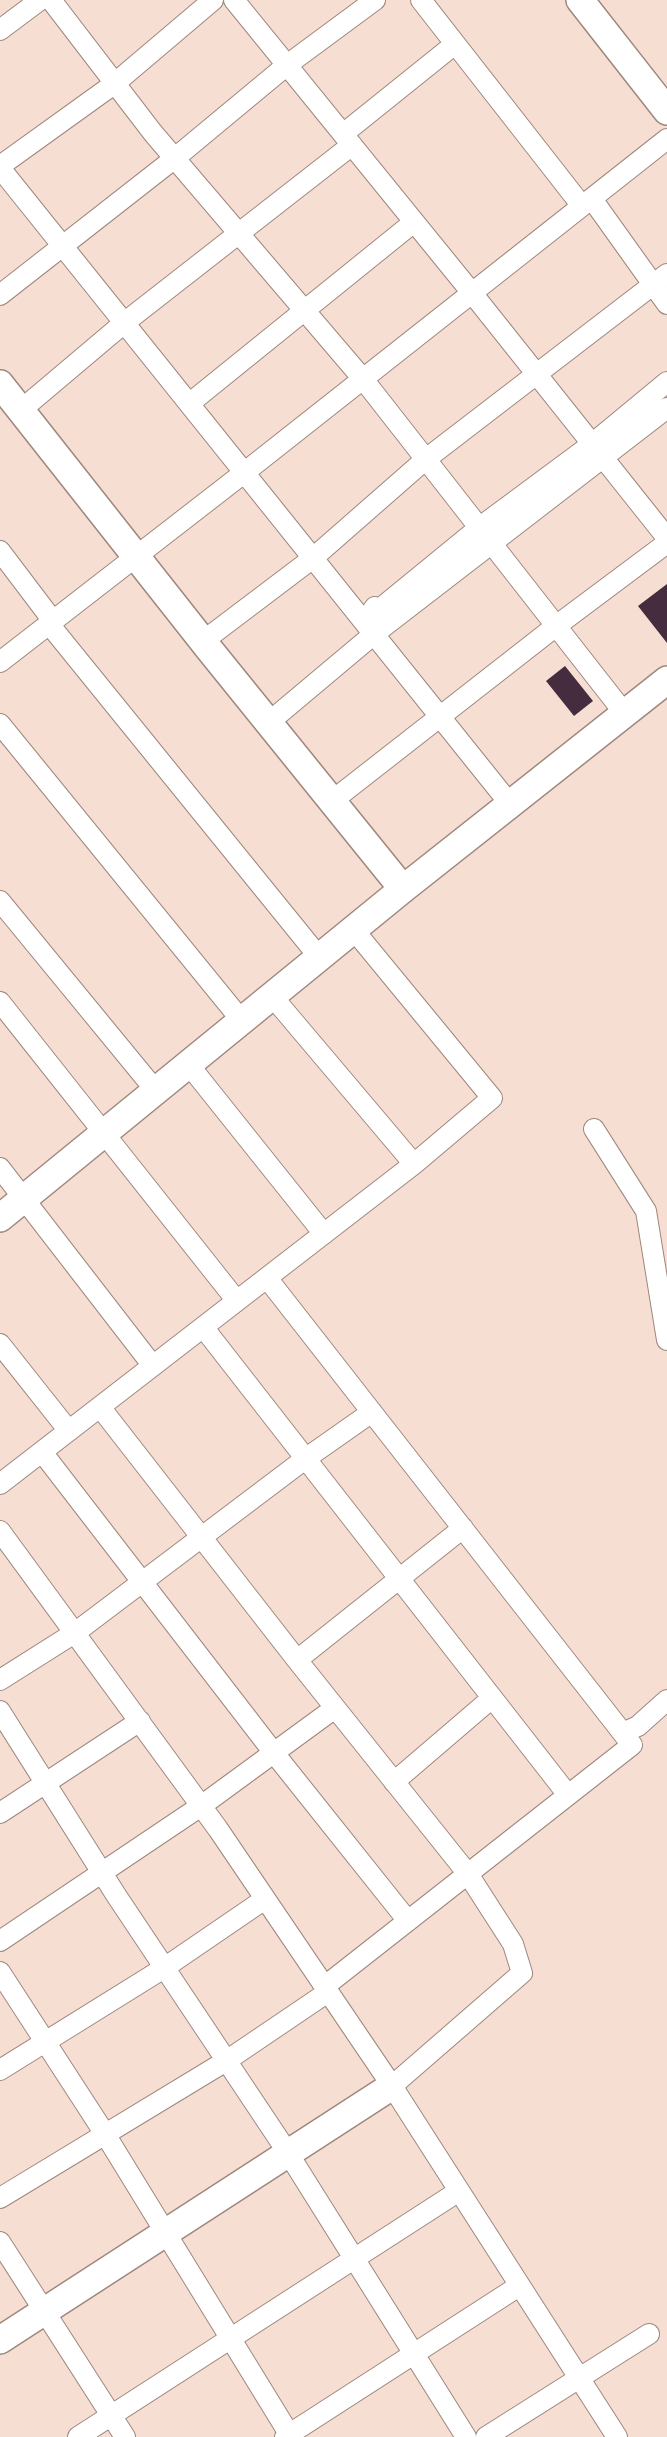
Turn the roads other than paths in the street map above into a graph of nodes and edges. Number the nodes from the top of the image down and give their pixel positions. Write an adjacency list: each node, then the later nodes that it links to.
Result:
1 (40, 0): 8 (street)
2 (51, 0): 11 (street)
3 (213, 0): 11 (street)
4 (234, 0): 10 (street)
5 (375, 0): 10 (street)
6 (421, 0): 9 (street)
7 (580, 0): 12 (street)
8 (0, 30)
9 (455, 44): 13 (street); 17 (street)
10 (287, 64): 13 (street); 15 (street)
11 (114, 84): 15 (street); 16 (street)
12 (667, 111)
13 (348, 140): 18 (street); 19 (street)
14 (667, 140): 17 (street)
15 (175, 158): 19 (street); 20 (street)
16 (0, 167): 20 (street)
17 (587, 202): 21 (street); 22 (street)
18 (414, 222): 22 (street); 25 (street)
19 (238, 232): 25 (street); 26 (street)
20 (63, 246): 23 (street); 26 (street)
21 (660, 280): 24 (street); 27 (street)
22 (472, 293): 27 (street); 28 (street)
23 (0, 295)
24 (667, 304)
25 (303, 310): 28 (street); 31 (street)
26 (124, 323): 31 (street); 33 (street)
27 (536, 373): 34 (street); 35 (street)
28 (363, 379): 35 (street); 36 (street)
29 (667, 382): 34 (street)
30 (0, 384): 33 (street)
31 (190, 403): 36 (street)
32 (667, 408): 34 (street)
33 (21, 410): 41 (street)
34 (597, 450): 37 (street); 38 (street)
35 (426, 459): 37 (street); 42 (street)
36 (245, 472): 41 (street); 42 (street)
37 (486, 535): 44 (street); 45 (street)
38 (667, 538)
39 (667, 543): 44 (street)
40 (0, 551): 43 (street)
41 (136, 557): 43 (street); 46 (street)
42 (313, 558): 45 (street); 46 (street)
43 (51, 622): 47 (street); 58 (street)
44 (556, 626): 49 (street); 50 (street)
45 (369, 628): 50 (street); 51 (street)
46 (202, 642): 51 (street)
47 (0, 662)
48 (667, 680): 49 (street)
49 (625, 714): 54 (street)
50 (440, 717): 53 (street); 54 (street)
51 (268, 723): 53 (street)
52 (0, 724): 61 (street)
53 (332, 801): 55 (street)
54 (510, 804): 55 (street)
55 (403, 889): 57 (street)
56 (0, 901): 63 (street)
57 (353, 929): 58 (street); 66 (street)
58 (319, 957): 59 (street)
59 (272, 996): 61 (street); 66 (street)
60 (0, 1002): 65 (street)
61 (242, 1021): 62 (street)
62 (189, 1065): 63 (street); 70 (street)
63 (156, 1091): 65 (street)
64 (594, 1129): 74 (street)
65 (104, 1134): 68 (street); 72 (street)
66 (414, 1164): 70 (street)
67 (0, 1168): 68 (street)
68 (24, 1198): 69 (street); 76 (street)
69 (0, 1218)
70 (324, 1234): 71 (street)
71 (267, 1278): 72 (street); 78 (street)
72 (237, 1301): 73 (street)
73 (203, 1327): 76 (street); 81 (street)
74 (667, 1340)
75 (0, 1344): 79 (street)
76 (153, 1366): 77 (street)
77 (100, 1407): 79 (street); 84 (street)
78 (372, 1412): 81 (street); 83 (street)
79 (69, 1431): 80 (street)
80 (42, 1452): 82 (street); 87 (street)
81 (305, 1459): 84 (street); 86 (street)
82 (0, 1484)
83 (463, 1528): 86 (street); 96 (street)
84 (202, 1538): 87 (street); 89 (street)
85 (4, 1542): 88 (street)
86 (399, 1579): 89 (street); 91 (street)
87 (142, 1581): 88 (street); 97 (street)
88 (76, 1632): 90 (street); 95 (street)
89 (297, 1660): 93 (street)
90 (0, 1680)
91 (492, 1698): 98 (street); 100 (street)
92 (667, 1700): 96 (street)
93 (335, 1708): 97 (street); 98 (street)
94 (0, 1711): 99 (street)
95 (140, 1721): 99 (street); 101 (street)
96 (623, 1733): 100 (street)
97 (274, 1753): 101 (street); 106 (street)
98 (394, 1782): 104 (street)
99 (46, 1784): 102 (street); 103 (street)
100 (568, 1795): 104 (street)
101 (201, 1806): 103 (street); 105 (street)
102 (0, 1813)
103 (102, 1874): 107 (street); 108 (street)
104 (468, 1874): 106 (street); 114 (street)
105 (265, 1899): 108 (street); 110 (street)
106 (408, 1921): 110 (street)
107 (0, 1941)
108 (164, 1968): 111 (street); 112 (street)
109 (0, 1972): 111 (street)
110 (326, 1989): 112 (street); 114 (street)
111 (45, 2042): 113 (street); 115 (street)
112 (226, 2061): 115 (street); 116 (street)
113 (0, 2070)
114 (392, 2086): 116 (street); 117 (street)
115 (105, 2134): 118 (street); 119 (street)
116 (288, 2153): 119 (street); 121 (street)
117 (459, 2192): 121 (street); 122 (street)
118 (0, 2198)
119 (165, 2233): 123 (street); 126 (street)
120 (0, 2242): 123 (street)
121 (355, 2260): 126 (street); 127 (street)
122 (519, 2286): 127 (street); 128 (street)
123 (45, 2311): 125 (street); 129 (street)
124 (649, 2334): 128 (street)
125 (0, 2340)
126 (231, 2340): 129 (street); 130 (street)
127 (414, 2354): 130 (street); 133 (street)
128 (579, 2379): 134 (street); 135 (street)
129 (111, 2415): 131 (street); 132 (street)
130 (288, 2436)
131 (78, 2437)
132 (125, 2437)
133 (466, 2437)
134 (486, 2437)
135 (617, 2437)

